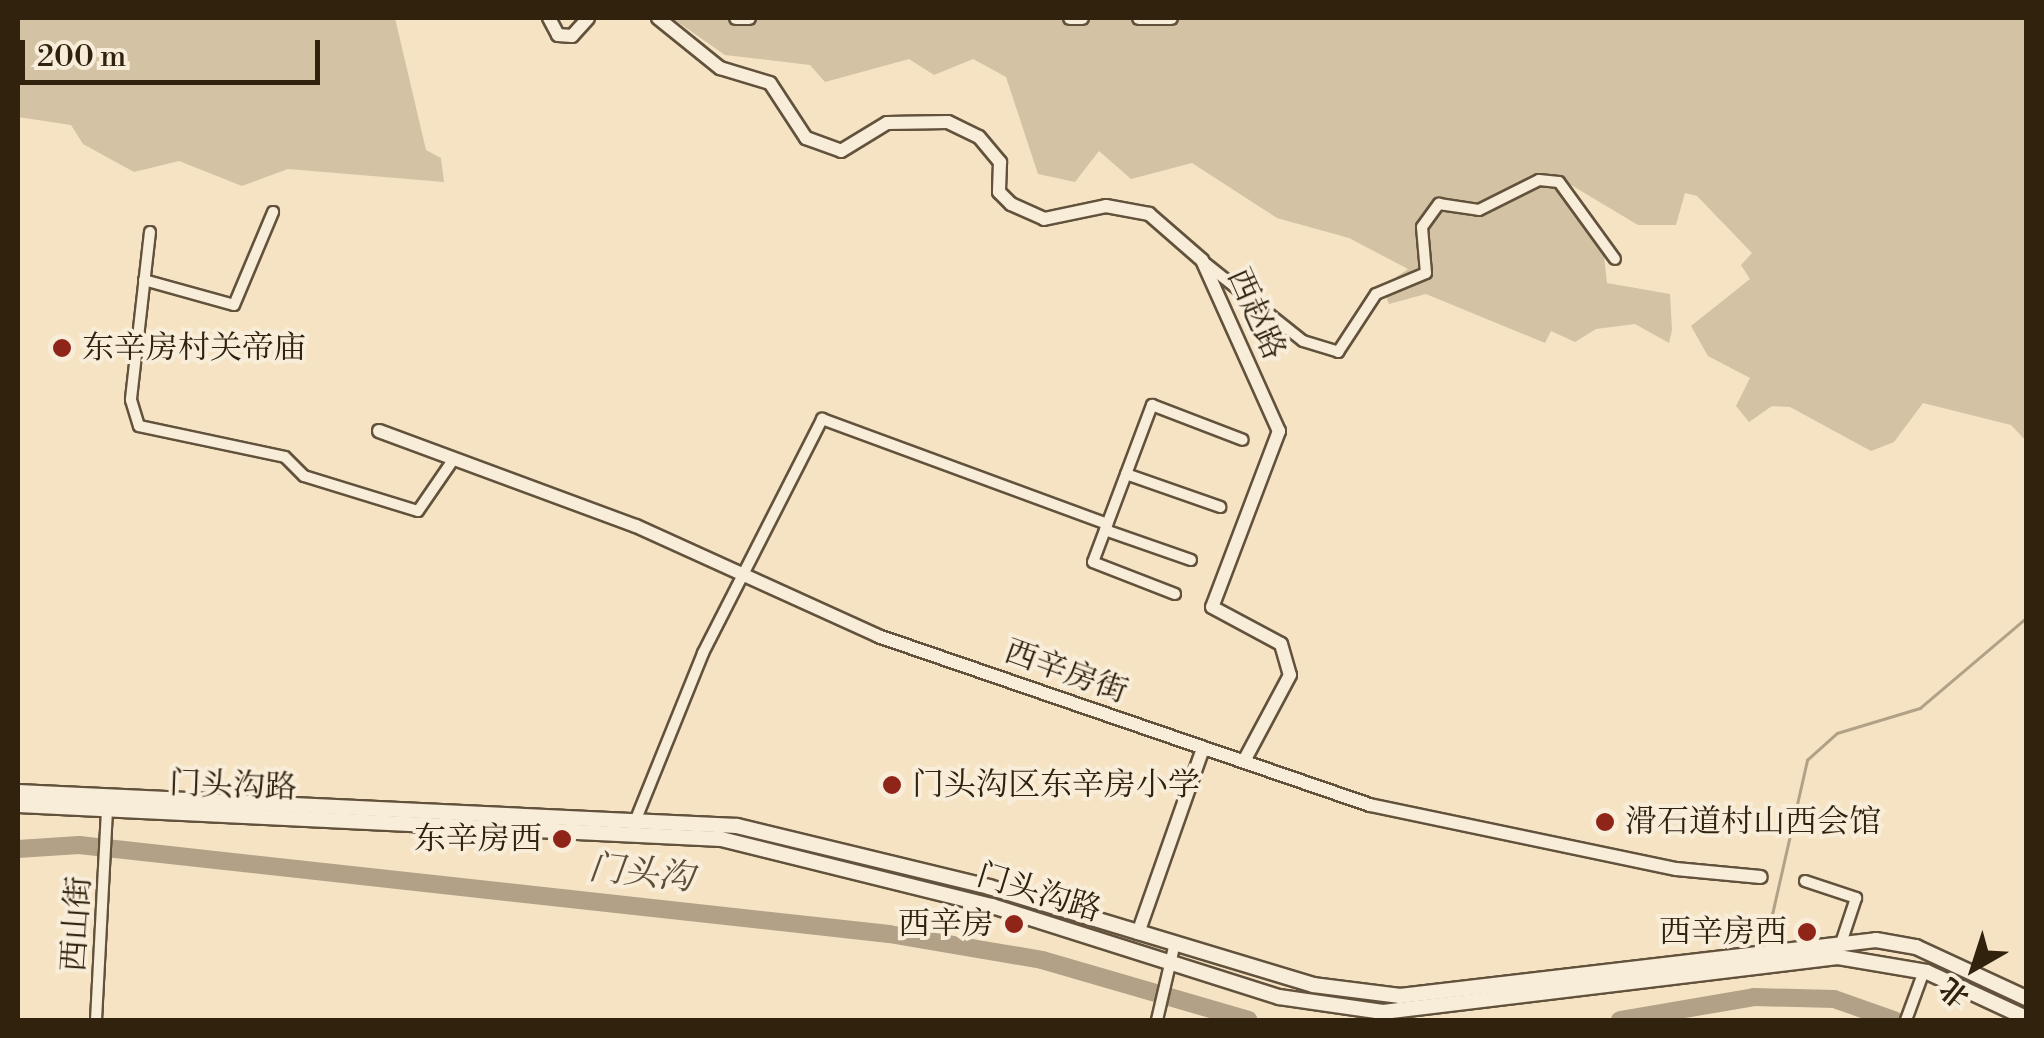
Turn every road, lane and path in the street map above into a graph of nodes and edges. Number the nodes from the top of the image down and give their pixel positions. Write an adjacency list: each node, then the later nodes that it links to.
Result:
1 (549, 18): 2 (street)
2 (588, 18)
3 (658, 18): 13 (street, 西赵路)
4 (736, 18): 5 (street)
5 (749, 18)
6 (1070, 18): 7 (street)
7 (1082, 18)
8 (1139, 18): 9 (street)
9 (1171, 18)
10 (274, 212): 14 (street)
11 (150, 232): 14 (street)
12 (1615, 259): 13 (street)
13 (1202, 260): 25 (street, 西赵路)
14 (144, 280): 17 (street)
15 (379, 431): 17 (street, 西辛房街)
16 (1243, 440): 18 (street)
17 (453, 460): 22 (street, 西辛房街)
18 (1126, 474): 19 (street); 20 (street)
19 (1220, 507)
20 (1106, 527): 21 (street); 22 (street); 23 (street)
21 (1191, 560)
22 (740, 574): 24 (street, 西辛房街); 29 (street)
23 (1175, 594)
24 (1202, 748): 25 (street, 西辛房街); 32 (street)
25 (1244, 761): 30 (street, 西辛房街)
26 (18, 792): 27 (main road, 门头沟路)
27 (108, 803): 28 (main road, 门头沟路); 29 (main road, 门头沟路); 41 (street, 西山街)
28 (18, 806)
29 (634, 822): 32 (main road, 门头沟路); 34 (main road, 门头沟路)
30 (1762, 877)
31 (1805, 882): 33 (street)
32 (1138, 934): 34 (main road, 门头沟路)
33 (1839, 949): 35 (main road, 门头沟路); 36 (main road, 门头沟路); 37 (main road, 门头沟路)
34 (1170, 962): 37 (main road, 门头沟路); 38 (street)
35 (1924, 971): 39 (street); 40 (main road, 门头沟路)
36 (2026, 998)
37 (1400, 1009)
38 (1158, 1016)
39 (1907, 1017)
40 (2026, 1018)
41 (96, 1020)

